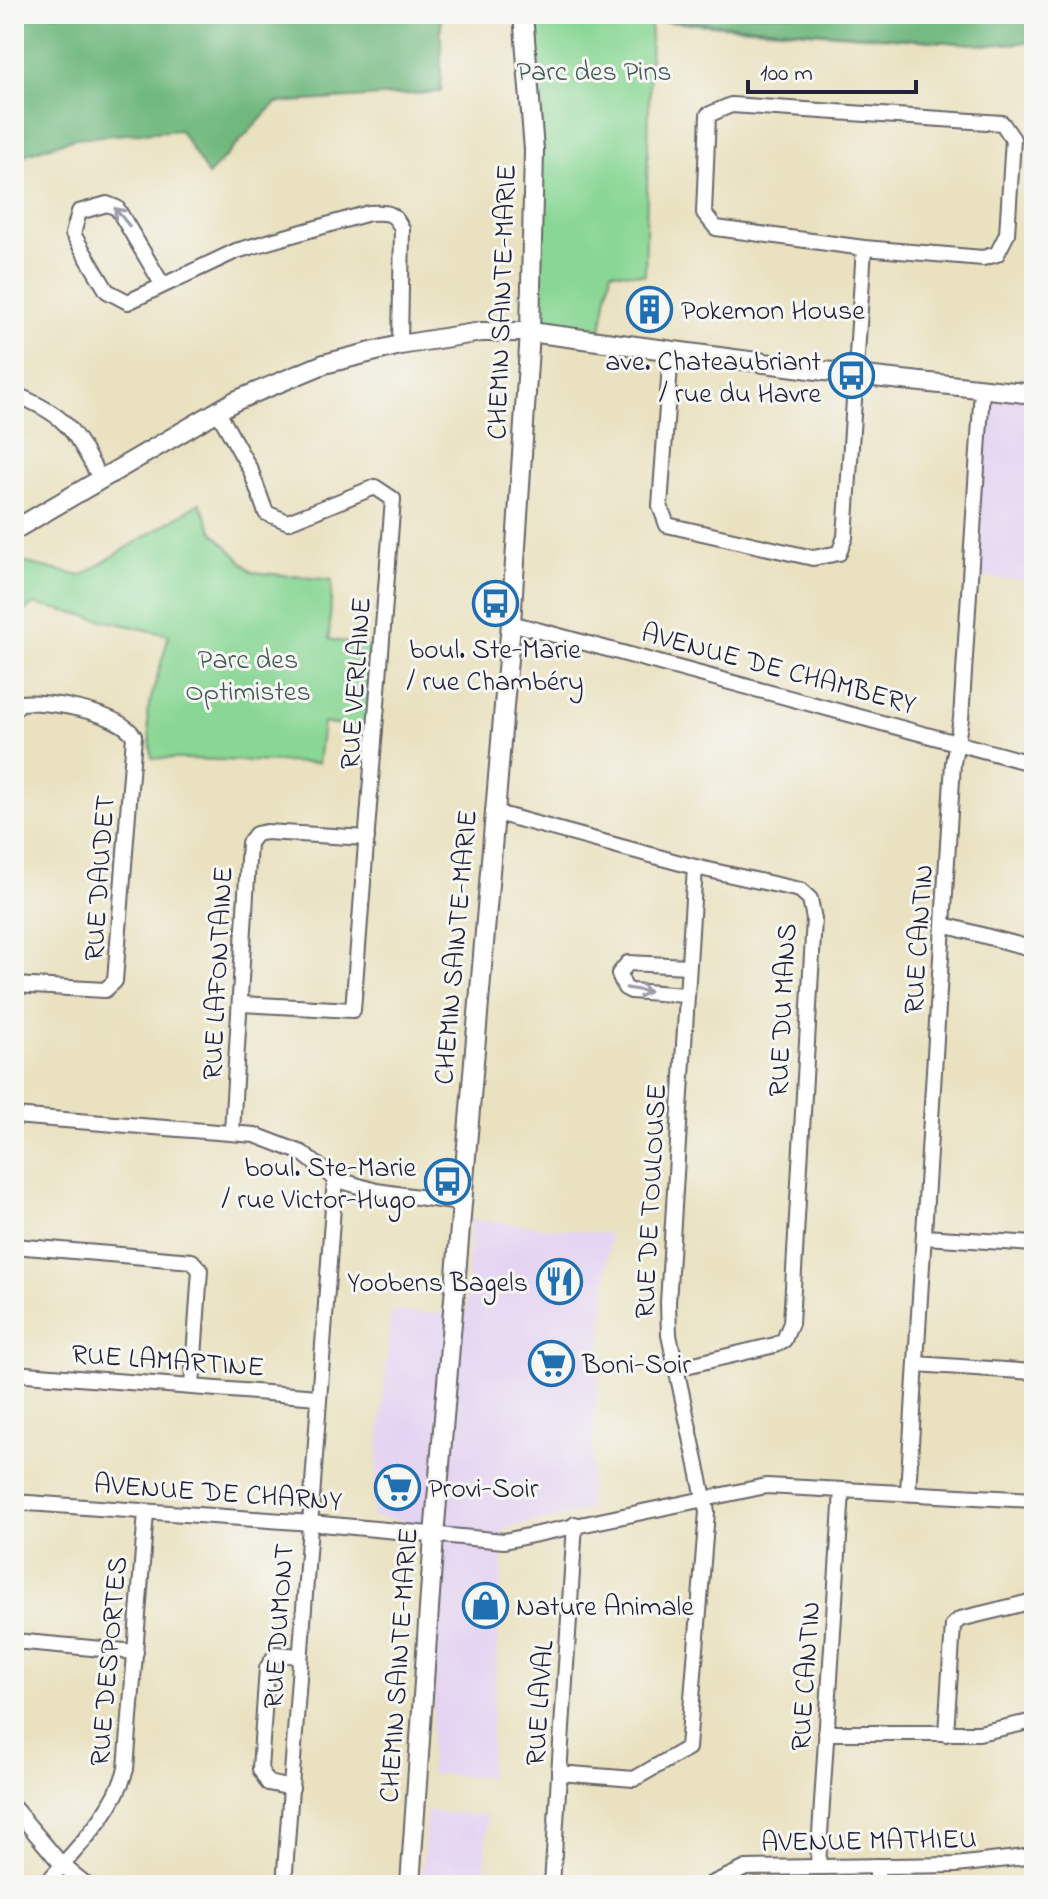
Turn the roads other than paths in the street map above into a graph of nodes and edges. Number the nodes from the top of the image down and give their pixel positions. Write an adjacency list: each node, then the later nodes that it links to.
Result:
1 (523, 14): 4 (street, CHEMIN SAINTE-MARIE)
2 (864, 248): 2 (street); 7 (street)
3 (162, 284): 3 (street, one-way to 3); 5 (street)
4 (530, 332): 5 (street); 6 (street); 14 (street, CHEMIN SAINTE-MARIE)
5 (400, 345): 11 (street)
6 (671, 351): 7 (street); 7 (street)
7 (855, 375): 8 (street)
8 (982, 389): 10 (street); 16 (street, RUE CANTIN)
9 (14, 394): 12 (street)
10 (1034, 394)
11 (218, 412): 12 (street); 19 (street, RUE VERLAINE)
12 (101, 480): 13 (street)
13 (14, 530)
14 (511, 623): 16 (street, AVENUE DE CHAMBERY); 18 (street, CHEMIN SAINTE-MARIE)
15 (14, 710): 24 (street, RUE DAUDET)
16 (957, 740): 17 (street, AVENUE DE CHAMBERY); 21 (street, RUE CANTIN)
17 (1034, 764)
18 (493, 812): 20 (street, RUE DU MANS); 30 (street, CHEMIN SAINTE-MARIE)
19 (367, 838): 26 (street, RUE LAFONTAINE); 26 (street, RUE VERLAINE)
20 (695, 867): 23 (street, RUE DE TOULOUSE); 35 (street, RUE DU MANS)
21 (944, 925): 22 (street); 31 (street, RUE CANTIN)
22 (1034, 949)
23 (688, 966): 25 (street, RUE DE TOULOUSE); 25 (street, one-way to 25)
24 (14, 985)
25 (685, 995): 35 (street, RUE DE TOULOUSE)
26 (241, 1004): 28 (street, RUE LAFONTAINE)
27 (14, 1116): 28 (street)
28 (232, 1132): 29 (street)
29 (335, 1179): 30 (street); 39 (street, RUE DUMONT)
30 (460, 1203): 48 (street, CHEMIN SAINTE-MARIE)
31 (924, 1237): 32 (street); 34 (street, RUE CANTIN)
32 (1034, 1244)
33 (14, 1246): 38 (street)
34 (916, 1364): 36 (street); 41 (street, RUE CANTIN)
35 (677, 1368): 42 (street, RUE DE TOULOUSE)
36 (1034, 1372)
37 (14, 1373): 38 (street, RUE LAMARTINE)
38 (192, 1386): 39 (street, RUE LAMARTINE)
39 (318, 1397): 46 (street, RUE DUMONT)
40 (842, 1491): 41 (street, AVENUE DE CHARNY); 42 (street, AVENUE DE CHARNY); 54 (street, RUE CANTIN)
41 (908, 1492): 43 (street, AVENUE DE CHARNY)
42 (705, 1497): 47 (street, AVENUE DE CHARNY); 56 (street, RUE DE TOULOUSE)
43 (1034, 1500)
44 (14, 1502): 45 (street, AVENUE DE CHARNY)
45 (146, 1512): 46 (street, AVENUE DE CHARNY); 51 (street, RUE DESPORTES)
46 (311, 1523): 48 (street, AVENUE DE CHARNY); 52 (street, RUE DUMONT)
47 (575, 1524): 48 (street, AVENUE DE CHARNY); 56 (street, RUE LAVAL)
48 (434, 1536): 66 (street, CHEMIN SAINTE-MARIE)
49 (1034, 1601): 55 (street)
50 (16, 1646): 51 (street)
51 (136, 1652): 60 (street, RUE DESPORTES)
52 (299, 1656): 57 (street, RUE DUMONT); 57 (street)
53 (1034, 1721): 55 (street)
54 (826, 1733): 55 (street); 61 (street, RUE CANTIN)
55 (946, 1734)
56 (559, 1773): 67 (street, RUE LAVAL)
57 (292, 1788): 65 (street, RUE DUMONT)
58 (14, 1808): 60 (street)
59 (1034, 1856): 62 (street, AVENUE MATHIEU)
60 (62, 1865): 63 (street, RUE DESPORTES); 64 (street)
61 (818, 1865): 62 (street, AVENUE MATHIEU); 68 (street, AVENUE MATHIEU)
62 (877, 1866): 69 (street)
63 (45, 1885)
64 (87, 1885)
65 (284, 1885)
66 (410, 1885)
67 (552, 1885)
68 (709, 1885)
69 (877, 1885)

